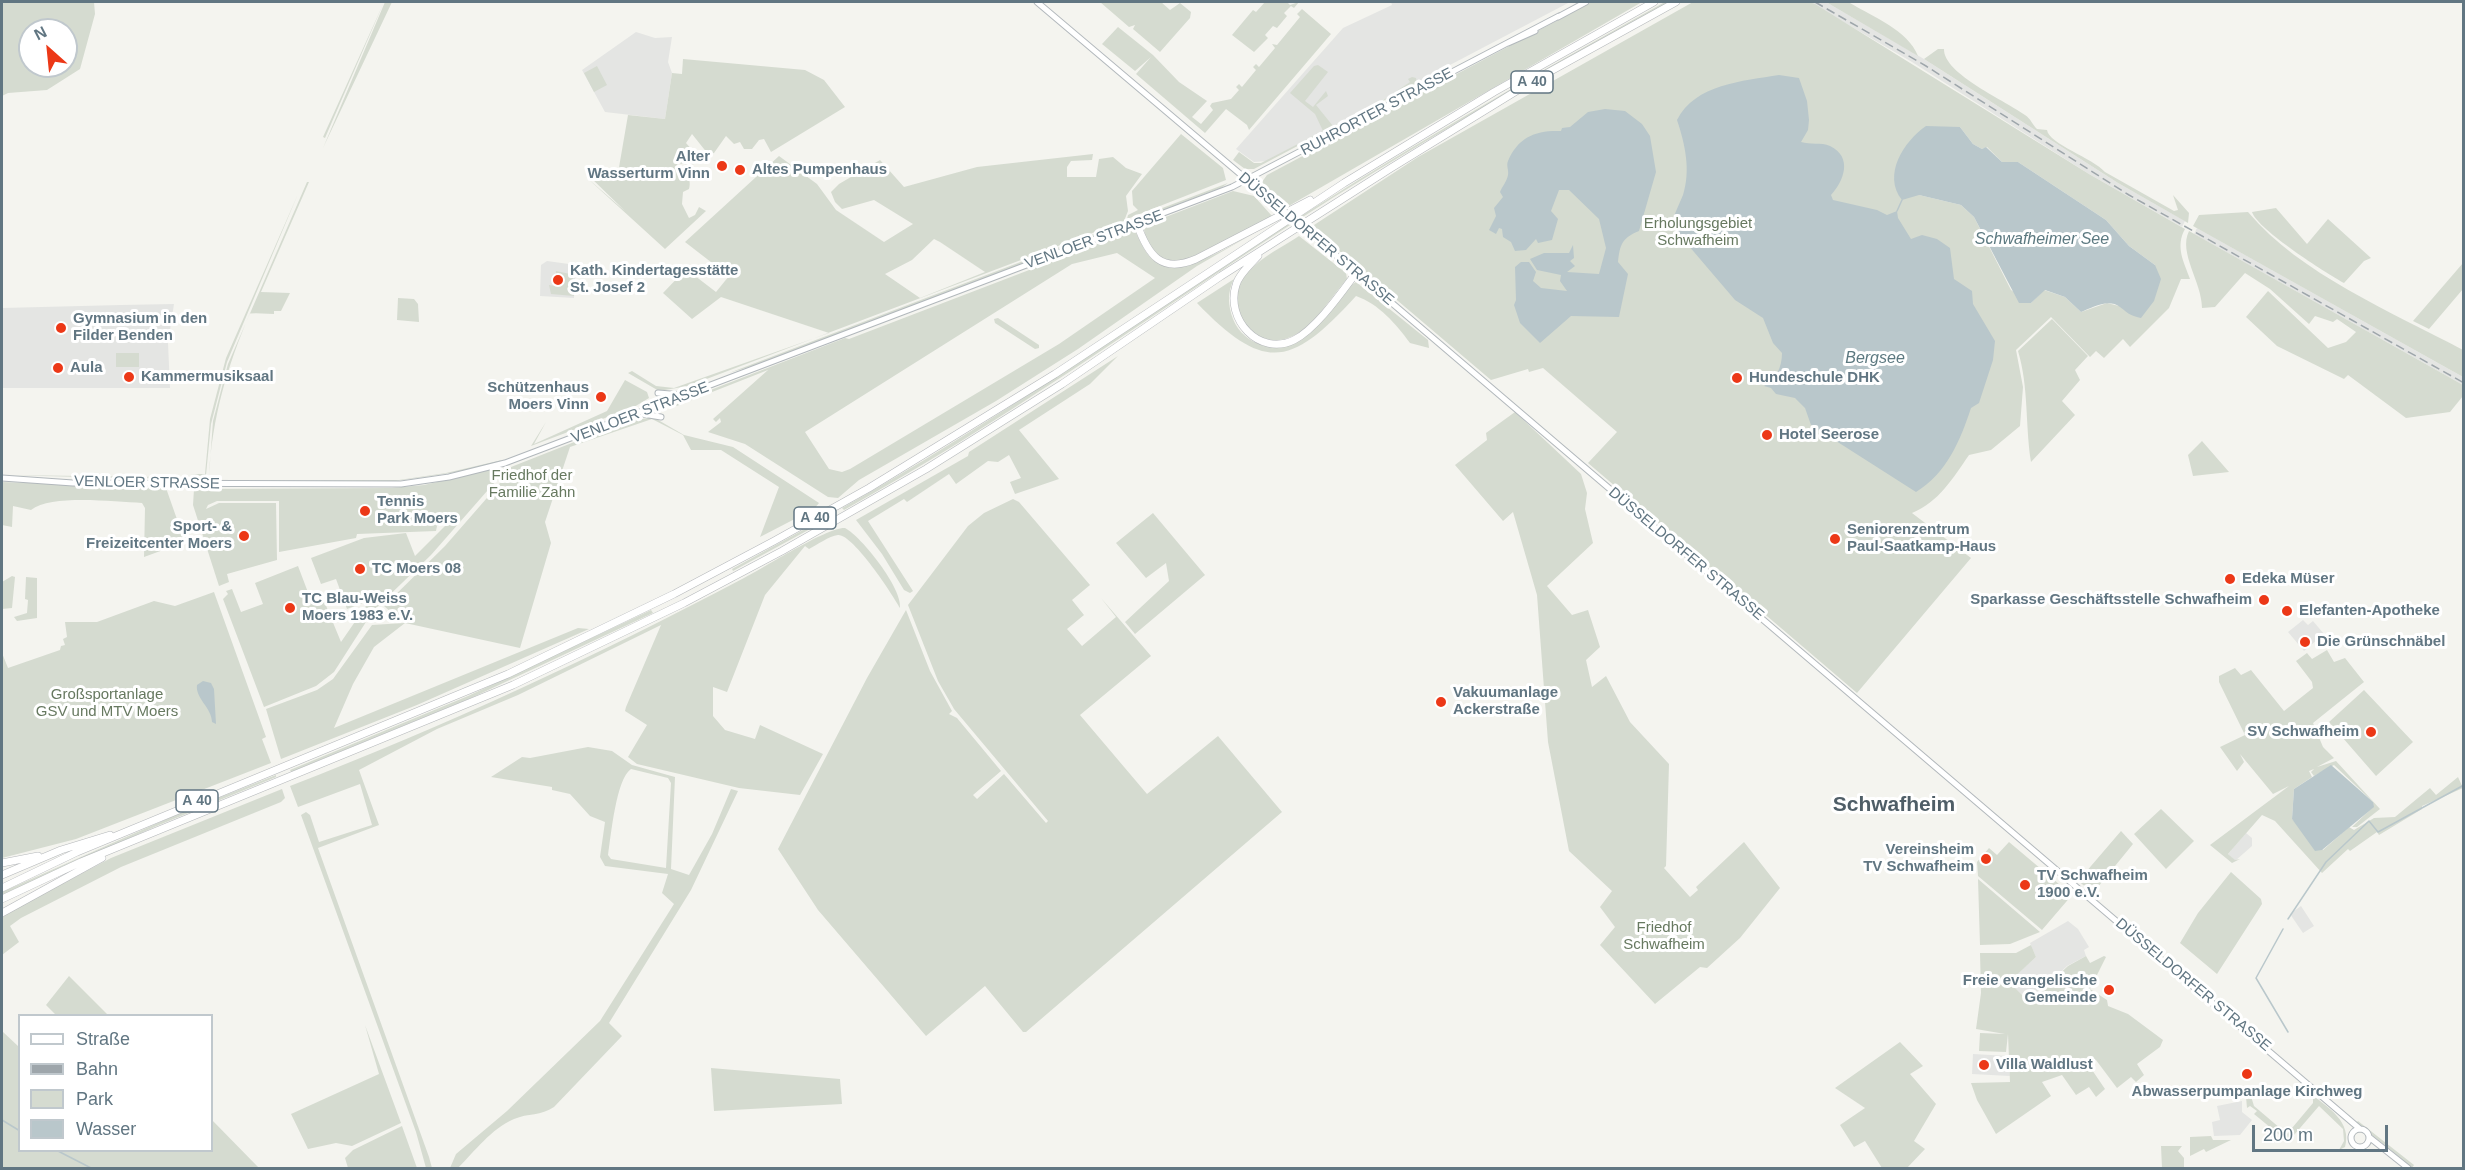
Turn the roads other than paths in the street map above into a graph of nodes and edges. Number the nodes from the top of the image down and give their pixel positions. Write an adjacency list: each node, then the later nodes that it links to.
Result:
1 (1037, 2): 5 (main road, DÜSSELDORFER STRASSE)
2 (1586, 2): 5 (main road, RUHRORTER STRASSE)
3 (1654, 2): 6 (highway, A 40)
4 (1676, 2): 8 (highway, A 40)
5 (1246, 181): 7 (main road, VENLOER STRASSE); 9 (main road, DÜSSELDORFER STRASSE, bridge)
6 (1344, 183): 7 (highway); 15 (highway, A 40)
7 (1137, 224): 11 (main road, VENLOER STRASSE)
8 (1263, 250): 9 (highway); 16 (highway, A 40)
9 (1356, 273): 23 (main road, DÜSSELDORFER STRASSE)
10 (658, 393): 11 (main road)
11 (688, 394): 12 (main road, VENLOER STRASSE)
12 (639, 413): 13 (main road); 14 (main road, VENLOER STRASSE)
13 (661, 417)
14 (2, 478)
15 (122, 833): 17 (highway); 20 (highway, A 40)
16 (143, 837): 21 (highway, A 40); 22 (highway)
17 (61, 850): 18 (highway); 19 (highway)
18 (2, 863)
19 (2, 875)
20 (2, 888)
21 (2, 899)
22 (2, 911)
23 (2335, 1106): 24 (main road, DÜSSELDORFER STRASSE); 25 (main road, DÜSSELDORFER STRASSE)
24 (2360, 1129): 25 (main road); 26 (main road)
25 (2352, 1133): 27 (main road)
26 (2369, 1137): 27 (main road); 28 (main road)
27 (2366, 1145): 28 (main road)
28 (2386, 1149): 29 (main road)
29 (2408, 1168)

